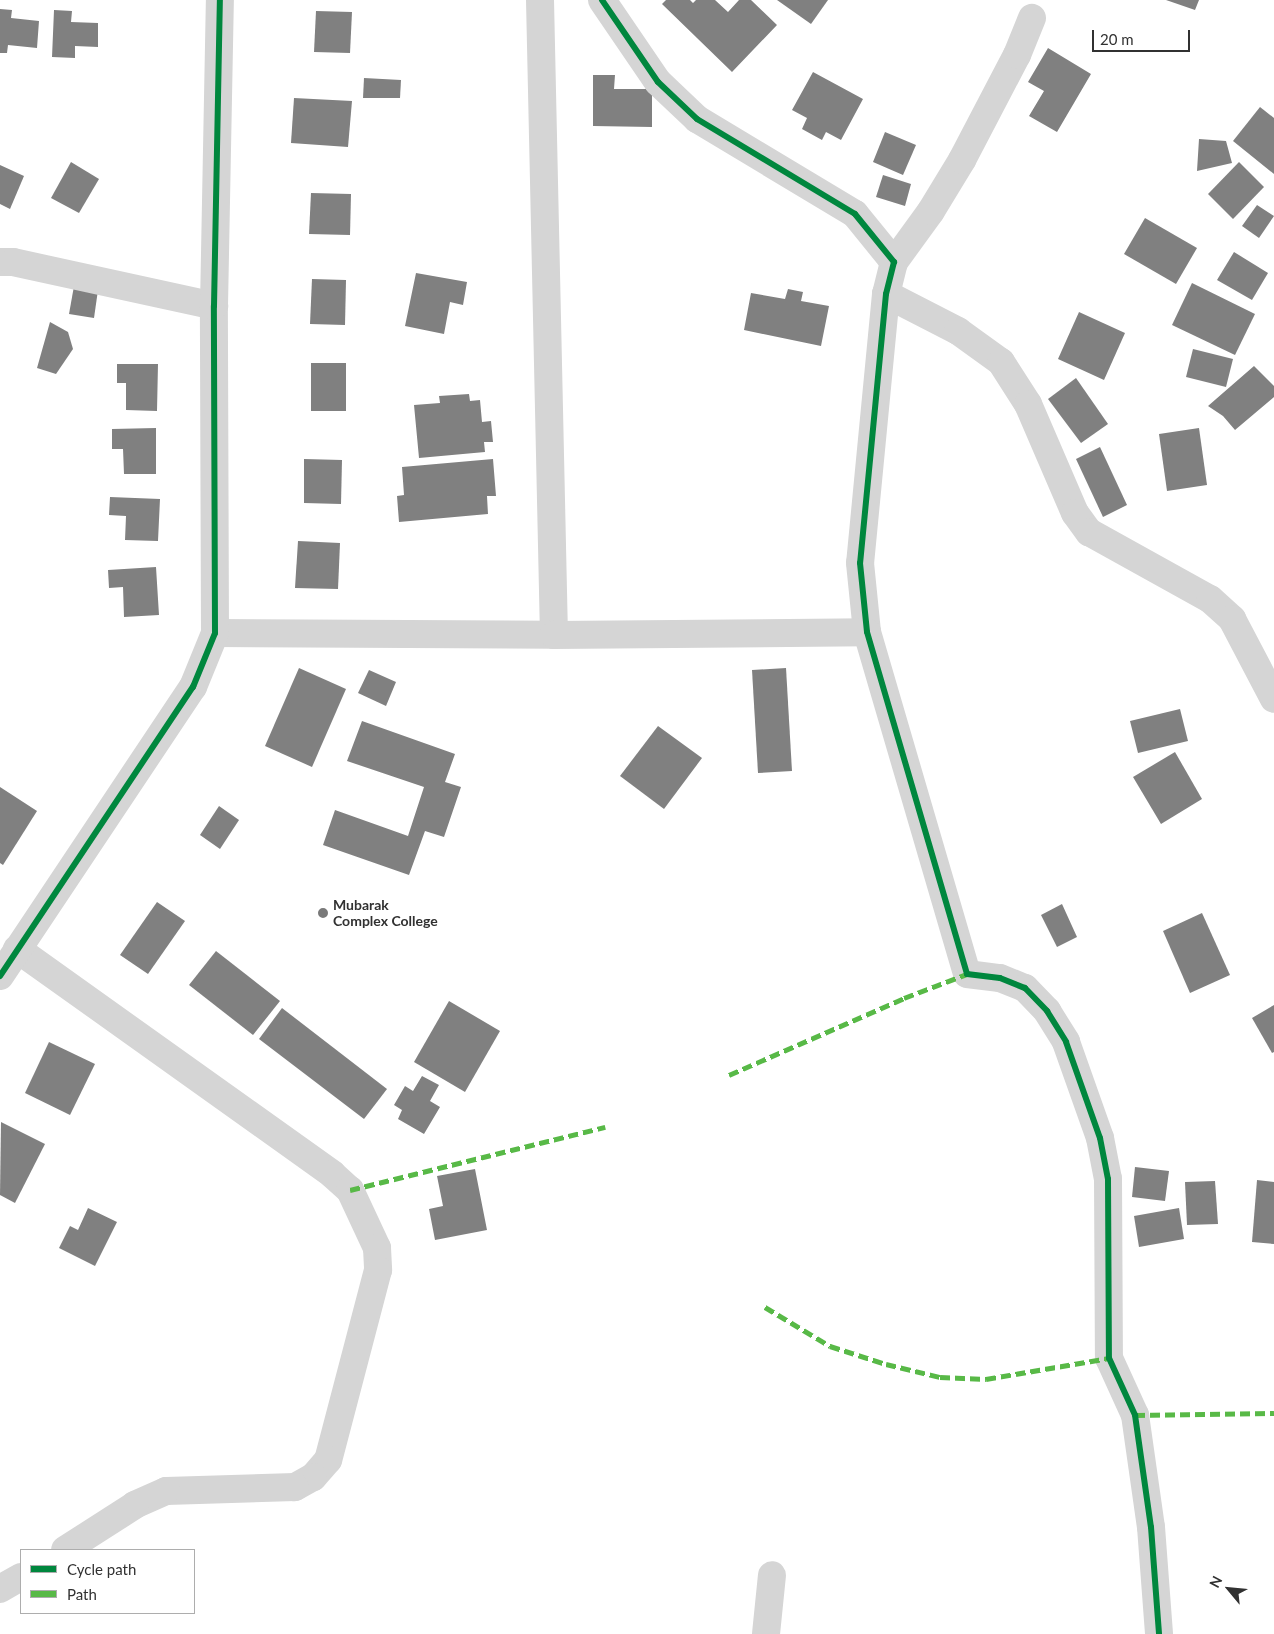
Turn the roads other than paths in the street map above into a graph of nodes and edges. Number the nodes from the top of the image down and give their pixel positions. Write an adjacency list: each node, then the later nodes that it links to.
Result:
1 (220, 0): 8 (street)
2 (540, 0): 11 (street)
3 (602, 0): 6 (street)
4 (1032, 18): 6 (street)
5 (0, 262): 8 (street)
6 (894, 262): 7 (street)
7 (886, 294): 9 (street); 12 (street)
8 (214, 306): 10 (street)
9 (866, 632): 11 (street); 20 (street)
10 (215, 633): 11 (street); 13 (street)
11 (554, 635)
12 (1274, 699)
13 (17, 949): 14 (street); 15 (street)
14 (0, 976)
15 (67, 1549)
16 (772, 1575): 19 (street)
17 (20, 1578): 18 (street)
18 (0, 1589)
19 (766, 1634)
20 (1159, 1634)

